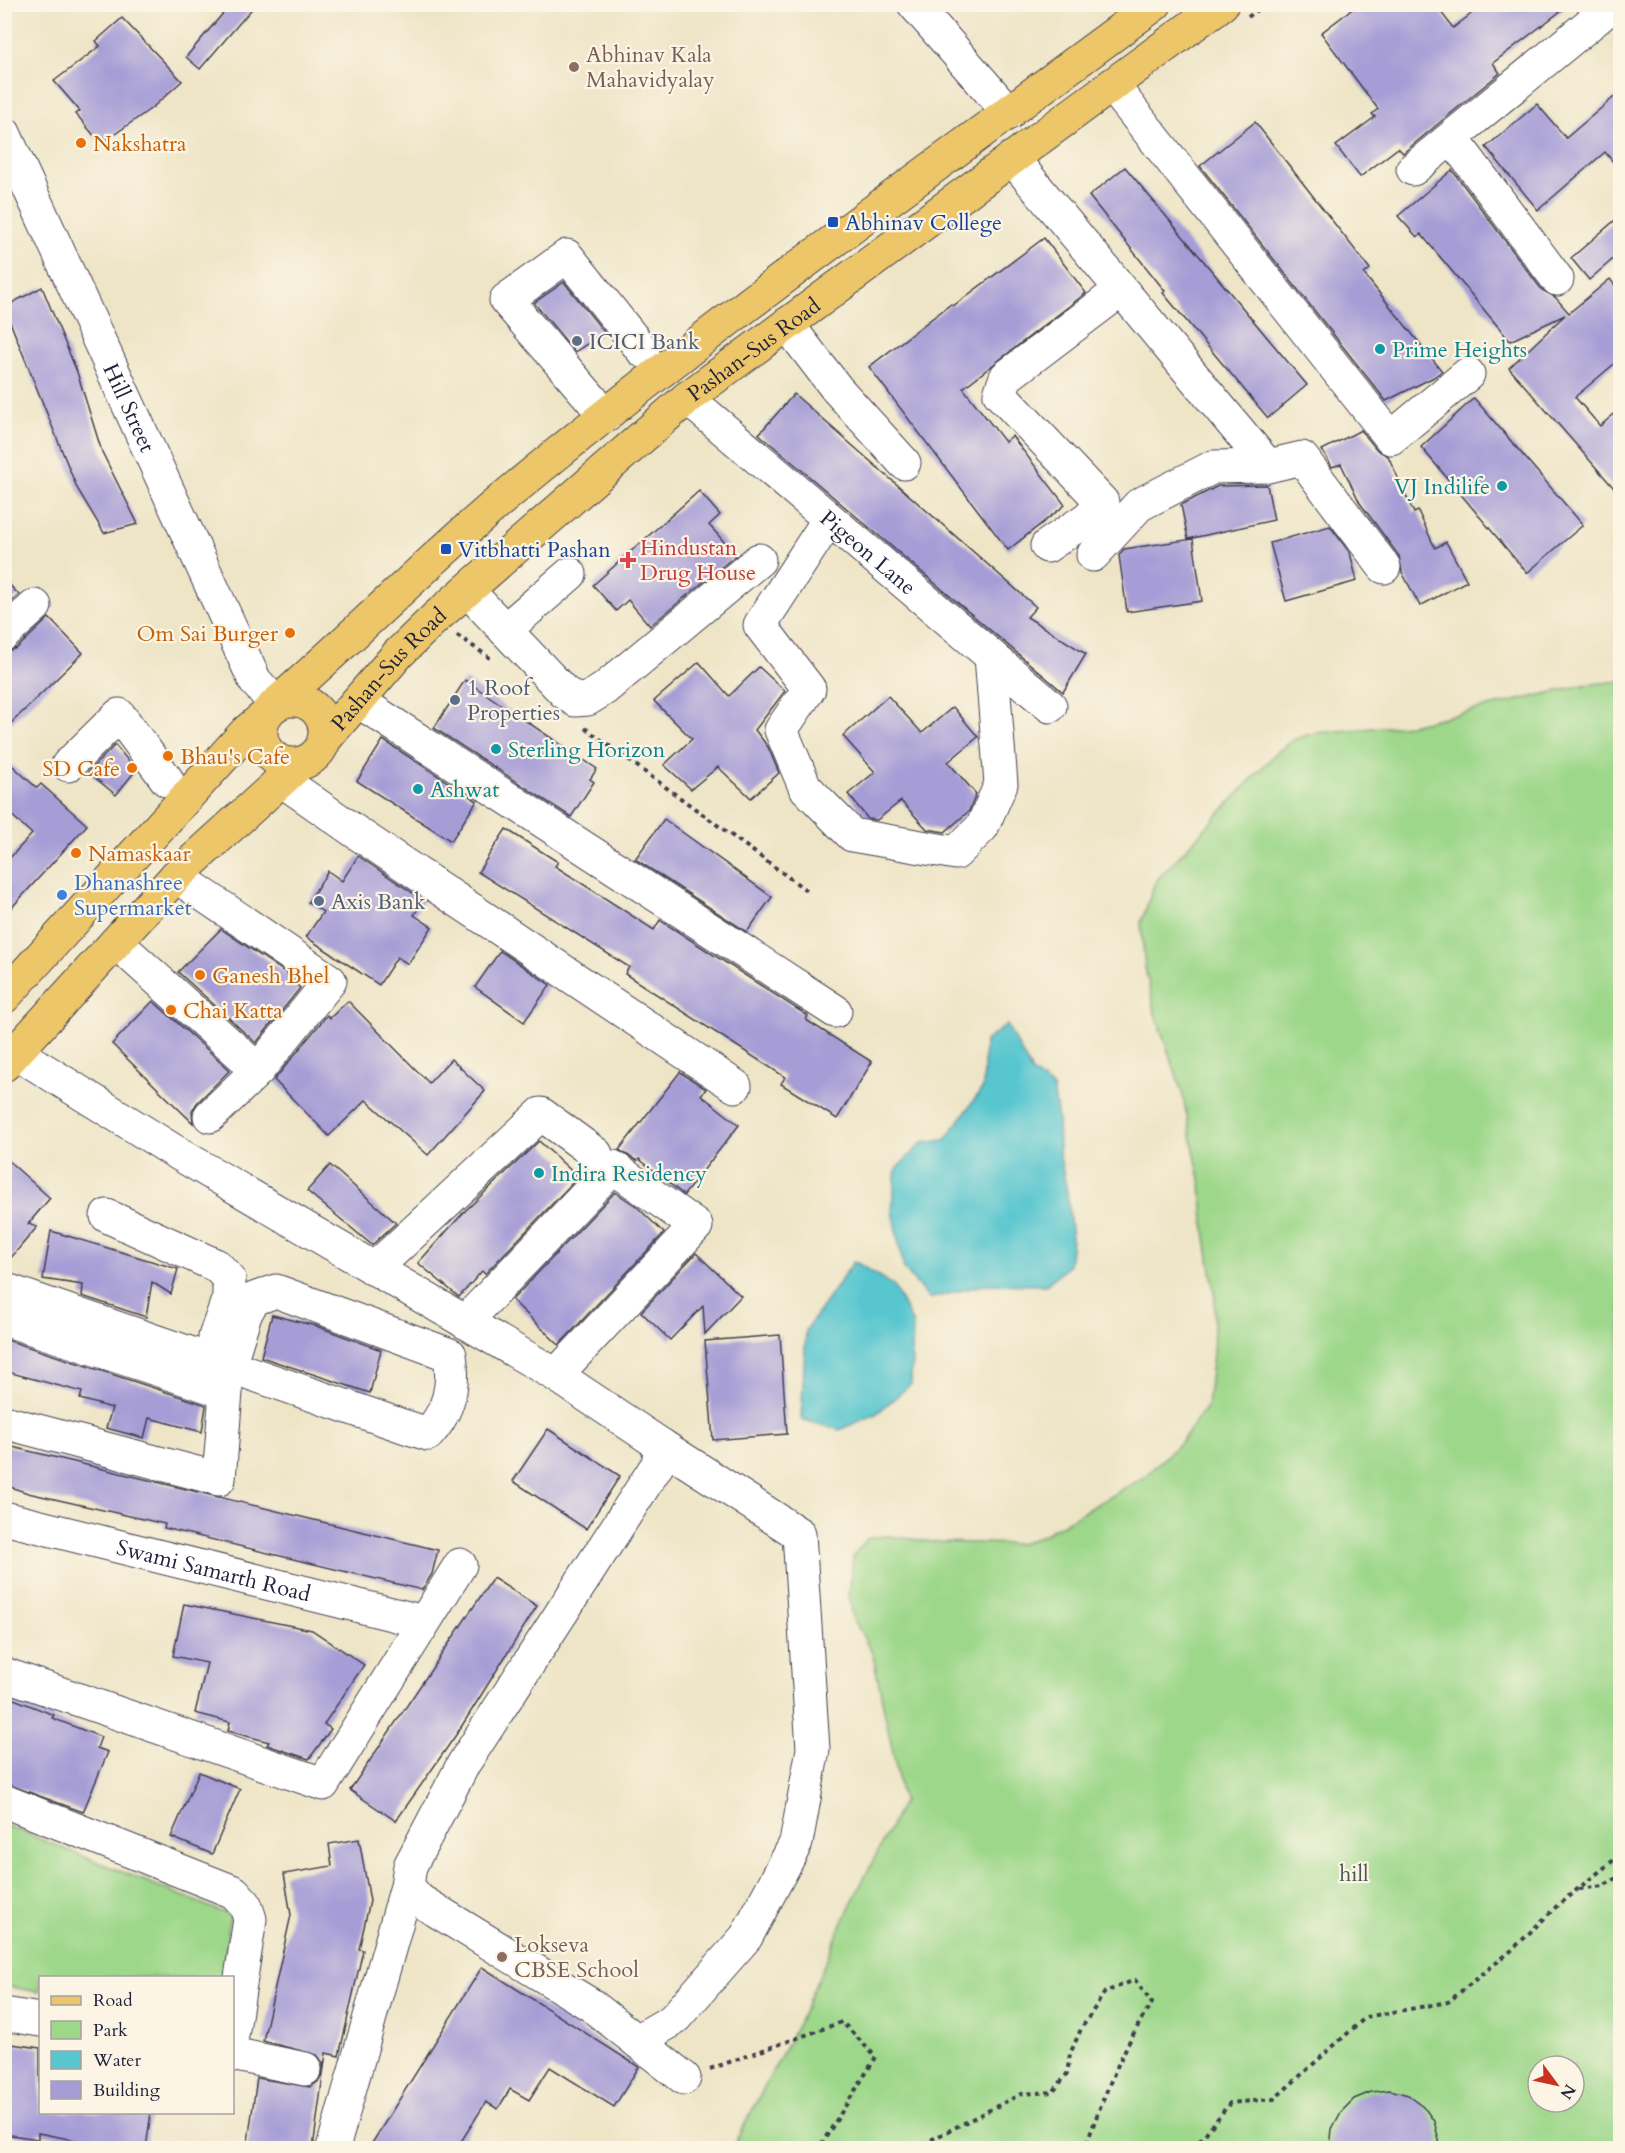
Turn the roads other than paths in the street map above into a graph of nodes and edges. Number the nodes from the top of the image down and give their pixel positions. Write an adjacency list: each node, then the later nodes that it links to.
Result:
1 (914, 4): 6 (street)
2 (1155, 4): 6 (main road, Pashan-Sus Road)
3 (1234, 11): 5 (main road, Pashan-Sus Road)
4 (1609, 13): 8 (street)
5 (1112, 85): 9 (main road, Pashan-Sus Road); 16 (street)
6 (1009, 113): 18 (main road, Pashan-Sus Road)
7 (4, 133): 11 (street, Hill Street)
8 (1452, 138): 10 (street); 12 (street)
9 (1012, 158): 13 (street); 14 (main road, Pashan-Sus Road)
10 (1413, 170)
11 (15, 185): 31 (street, Hill Street)
12 (1557, 279)
13 (1121, 290): 20 (street); 22 (street)
14 (787, 324): 17 (main road, Pashan-Sus Road); 19 (street)
15 (643, 351): 18 (street)
16 (1468, 374)
17 (687, 398): 21 (street, Pigeon Lane); 28 (main road, Pashan-Sus Road)
18 (606, 416): 31 (main road, Pashan-Sus Road)
19 (904, 463)
20 (1268, 466): 23 (street); 25 (street)
21 (829, 519): 30 (street, Pigeon Lane); 30 (street)
22 (1047, 546)
23 (1093, 555)
24 (759, 560): 28 (street)
25 (1384, 567)
26 (570, 574): 28 (street)
27 (35, 606): 29 (street)
28 (486, 610): 32 (main road, Pashan-Sus Road)
29 (4, 634)
30 (991, 656): 33 (street, Pigeon Lane)
31 (265, 701): 34 (main road); 36 (main road); 40 (main road, Pashan-Sus Road)
32 (358, 701): 34 (main road, Pashan-Sus Road); 41 (street)
33 (1050, 706)
34 (324, 740): 36 (main road)
35 (68, 765): 37 (street)
36 (289, 772): 38 (main road); 44 (street)
37 (167, 780)
38 (176, 876): 39 (main road); 43 (street)
39 (116, 942): 42 (main road); 43 (street)
40 (4, 997)
41 (836, 1011)
42 (8, 1055): 48 (street)
43 (258, 1070): 45 (street)
44 (735, 1086)
45 (210, 1116)
46 (596, 1154): 48 (street)
47 (107, 1216): 52 (street)
48 (374, 1269): 51 (street)
49 (4, 1289): 52 (street)
50 (4, 1319): 54 (street)
51 (465, 1322): 53 (street); 53 (street)
52 (218, 1363): 52 (street)
53 (556, 1375): 55 (street)
54 (4, 1422)
55 (650, 1438): 61 (street); 65 (street)
56 (4, 1518): 58 (street, Swami Samarth Road)
57 (460, 1565): 58 (street)
58 (424, 1622): 59 (street)
59 (4, 1674)
60 (4, 1802): 64 (street)
61 (407, 1886): 65 (street); 69 (street)
62 (4, 2014): 63 (street)
63 (39, 2020)
64 (234, 2023)
65 (637, 2041): 68 (street)
66 (234, 2054): 67 (street)
67 (305, 2069)
68 (684, 2078)
69 (333, 2148)

